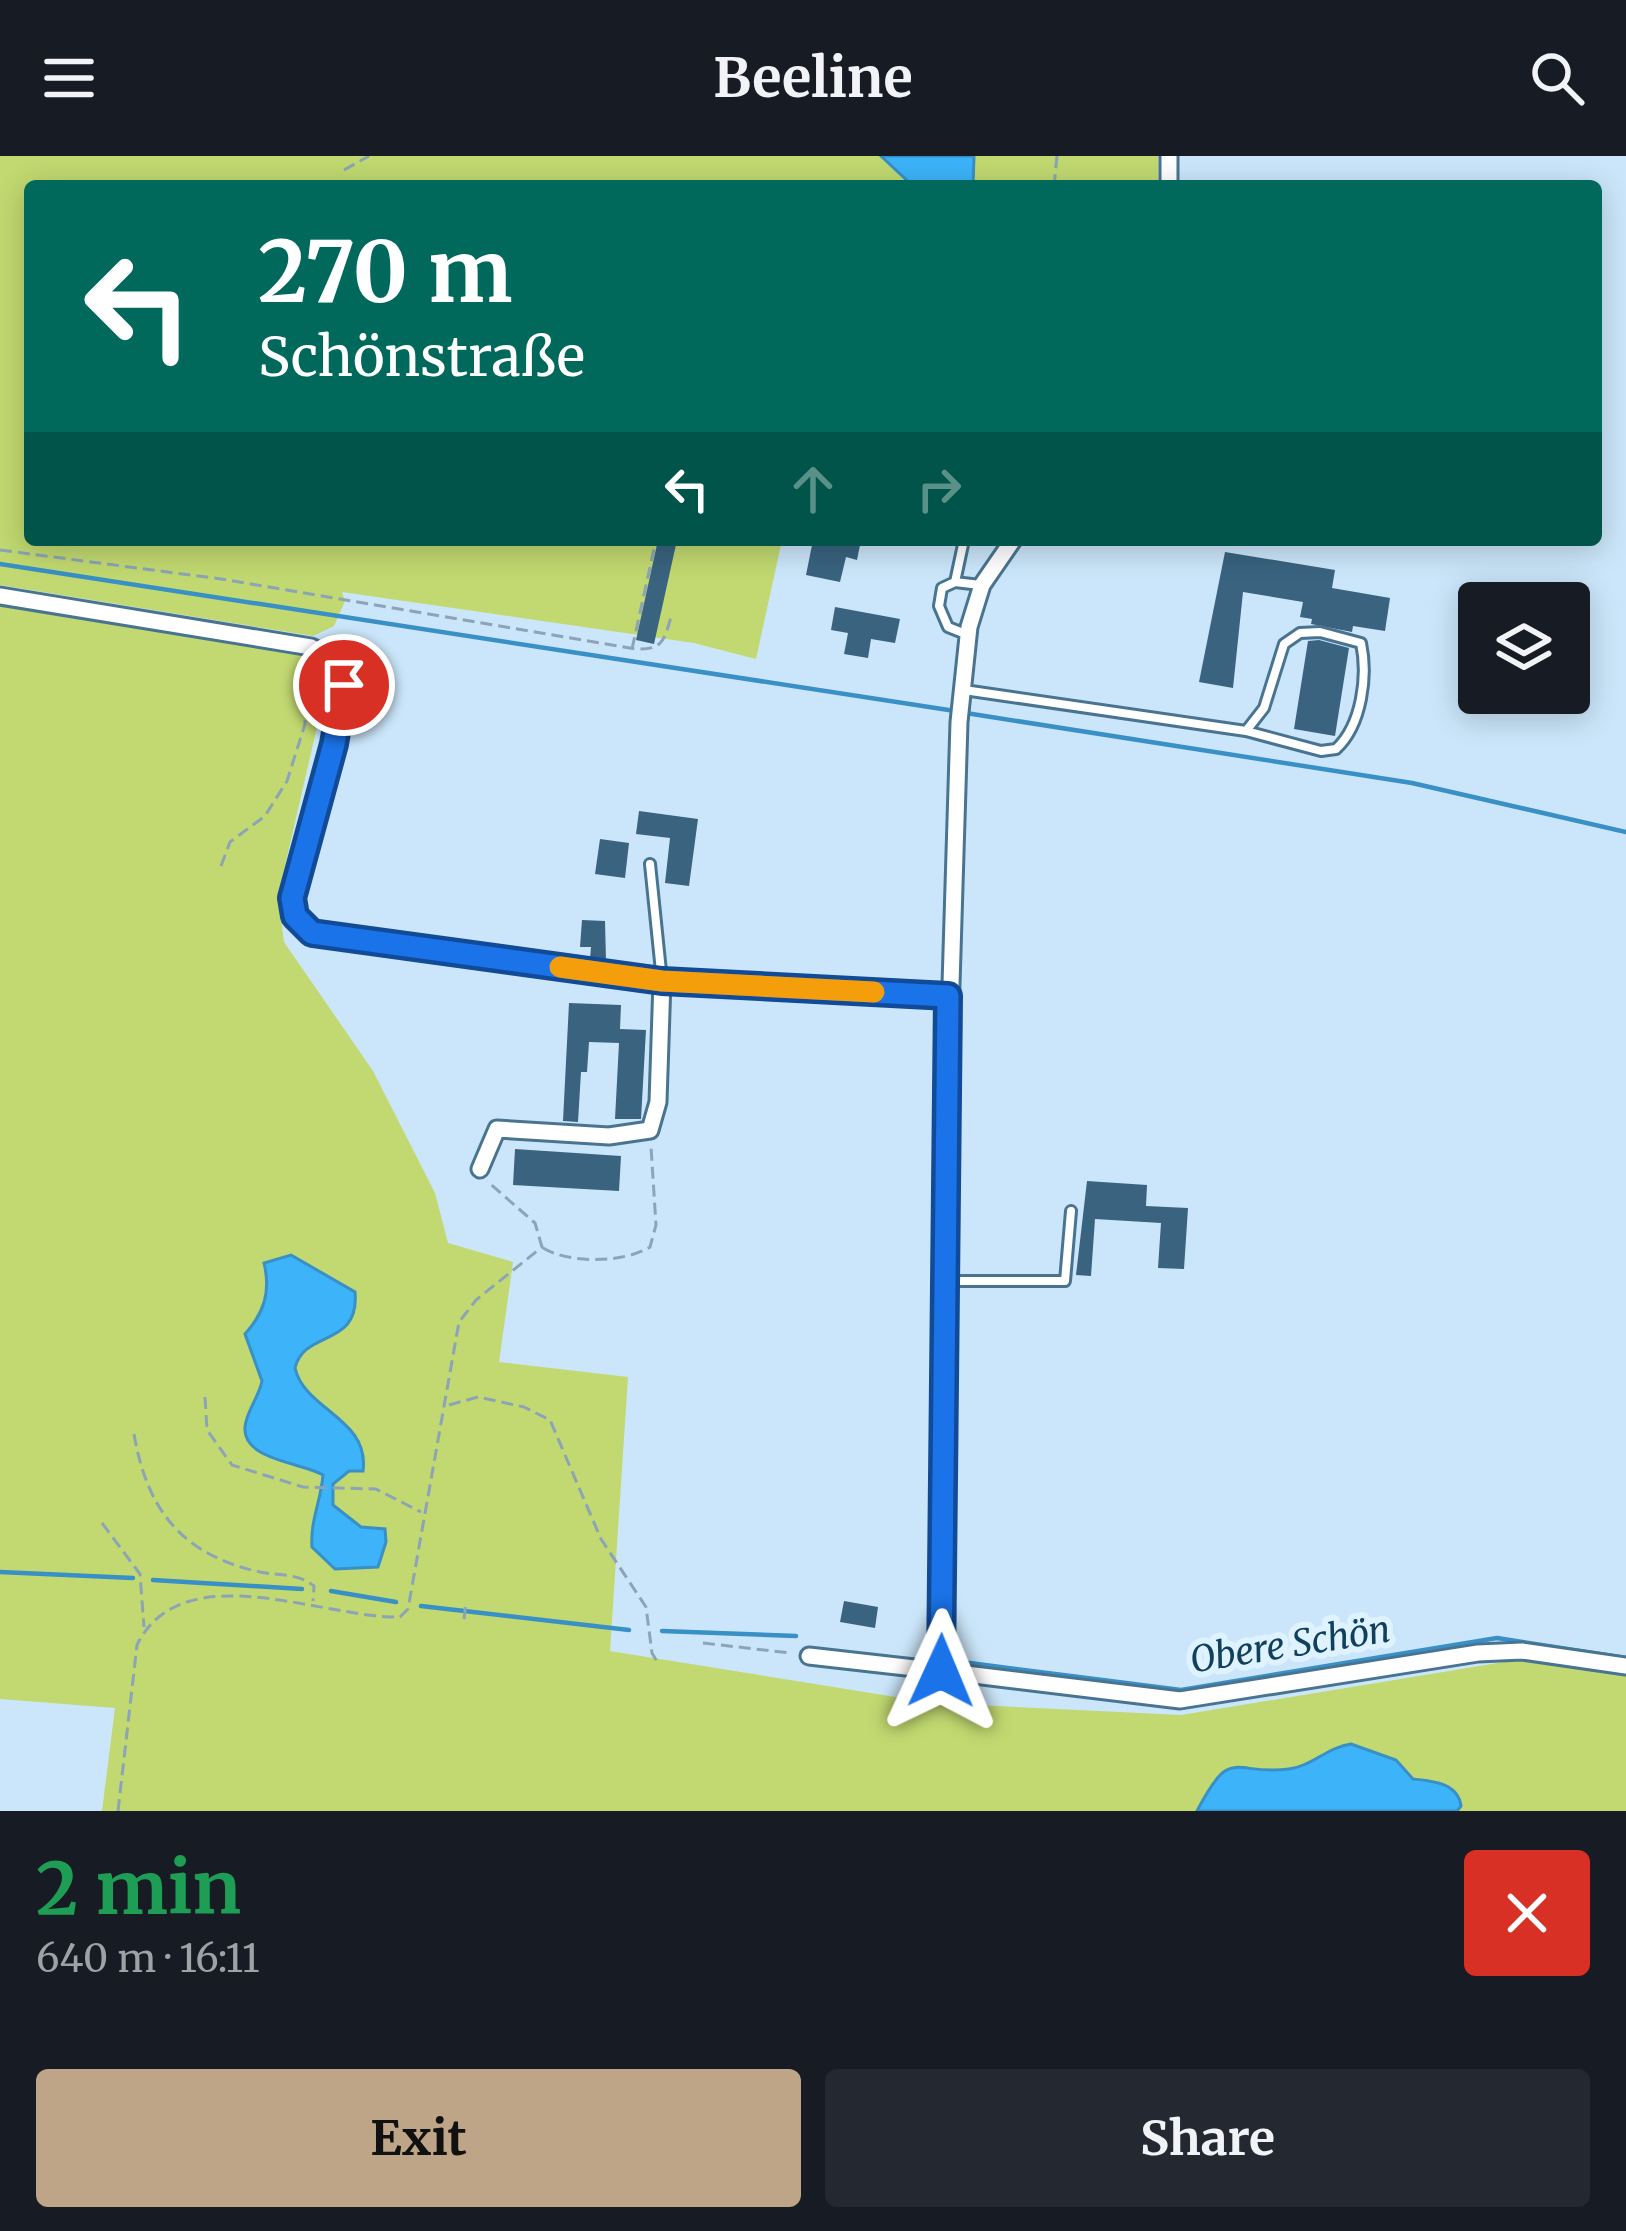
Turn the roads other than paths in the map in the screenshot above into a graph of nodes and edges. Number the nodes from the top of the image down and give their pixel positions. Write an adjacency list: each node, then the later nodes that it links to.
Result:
1 (963, 546): 3 (lane)
2 (1009, 546): 4 (street)
3 (956, 582): 4 (lane); 6 (lane)
4 (982, 585): 6 (street)
5 (0, 596): 10 (street)
6 (968, 635): 7 (street)
7 (962, 696): 8 (lane); 11 (street)
8 (1246, 731): 8 (lane)
9 (650, 864): 10 (lane)
10 (662, 981): 11 (street); 12 (street)
11 (948, 996): 14 (street)
12 (480, 1169)
13 (1071, 1211): 14 (lane)
14 (942, 1281): 17 (street)
15 (809, 1655): 17 (street)
16 (1626, 1666): 17 (street)
17 (941, 1671)

